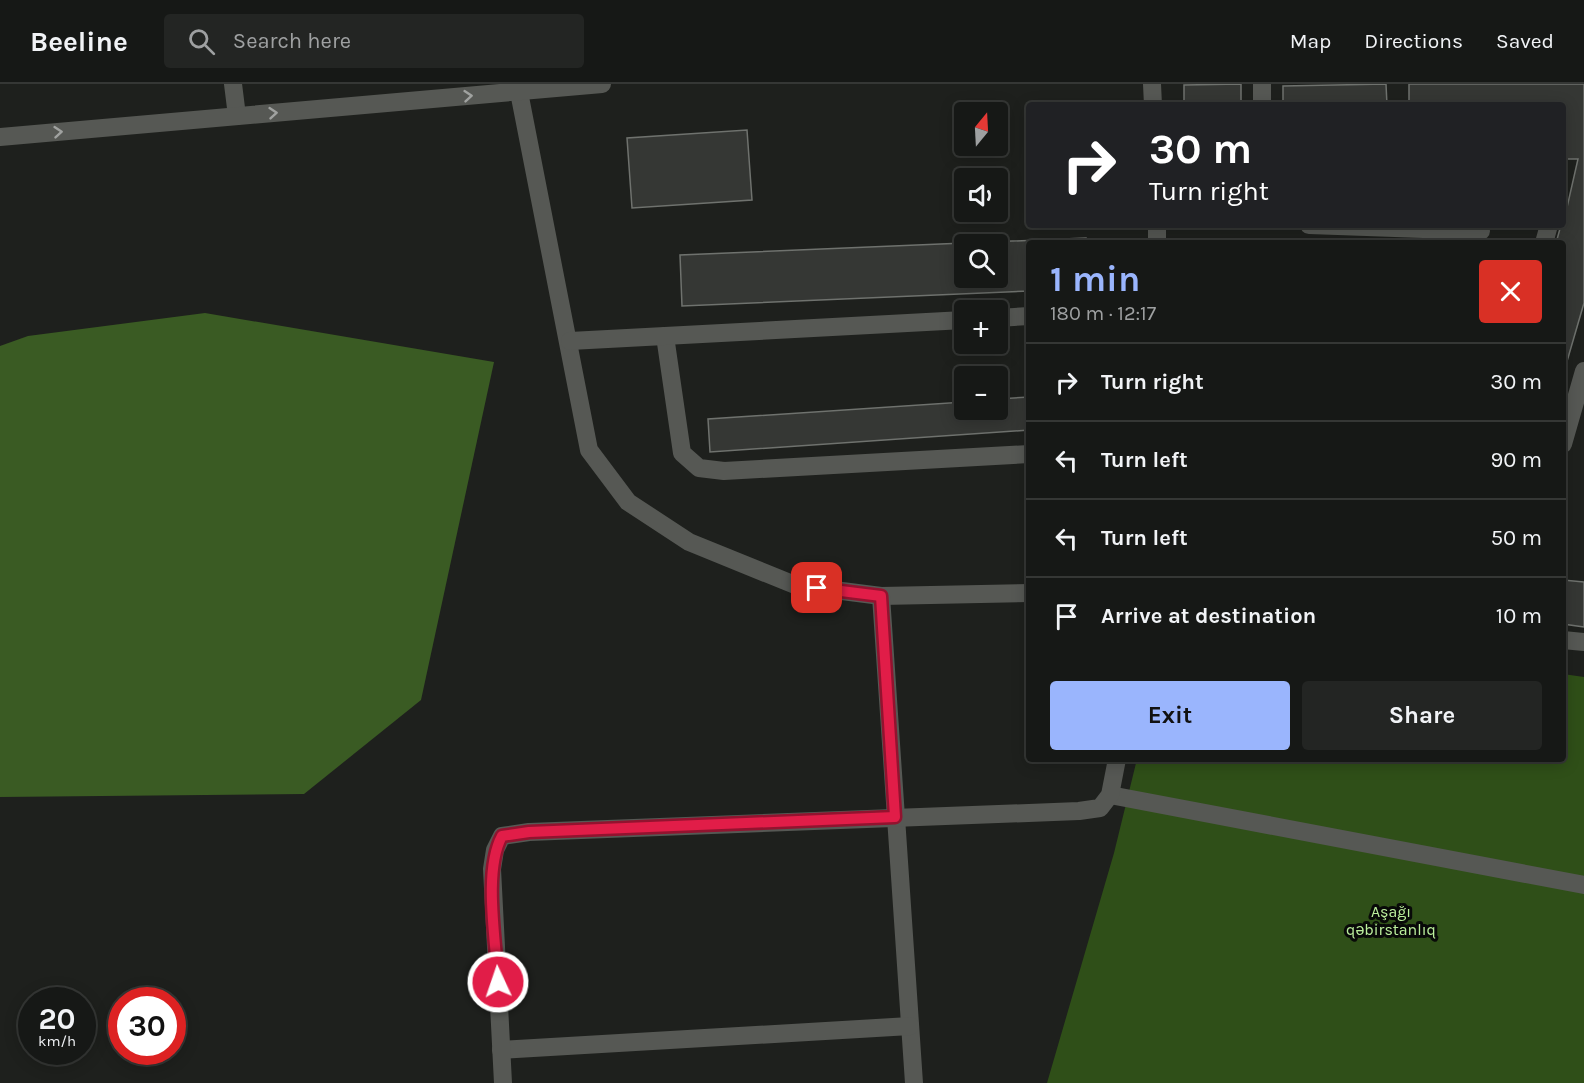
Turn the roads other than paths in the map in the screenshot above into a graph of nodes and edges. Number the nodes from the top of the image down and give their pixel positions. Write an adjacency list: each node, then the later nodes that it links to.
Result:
1 (233, 84): 8 (street)
2 (602, 84): 5 (street)
3 (1152, 84): 6 (street)
4 (1262, 84): 7 (street)
5 (519, 92): 8 (street, one-way to 5); 16 (street)
6 (1153, 102)
7 (1262, 102)
8 (237, 116): 9 (street, one-way to 8)
9 (0, 137)
10 (1395, 228): 11 (street)
11 (1481, 231)
12 (1026, 316): 13 (street)
13 (1008, 317)
14 (954, 321): 15 (street)
15 (665, 336): 16 (street); 19 (street)
16 (570, 341): 21 (street)
17 (1584, 371): 18 (street)
18 (1566, 434)
19 (1026, 454)
20 (1026, 593): 21 (street)
21 (881, 596): 26 (street)
22 (1566, 640): 23 (street)
23 (1584, 642)
24 (1116, 762): 25 (street)
25 (1110, 795): 26 (street); 27 (street)
26 (895, 817): 28 (street); 29 (street)
27 (1584, 885)
28 (910, 1026): 29 (street); 31 (street)
29 (501, 1050): 30 (street)
30 (503, 1083)
31 (914, 1083)

